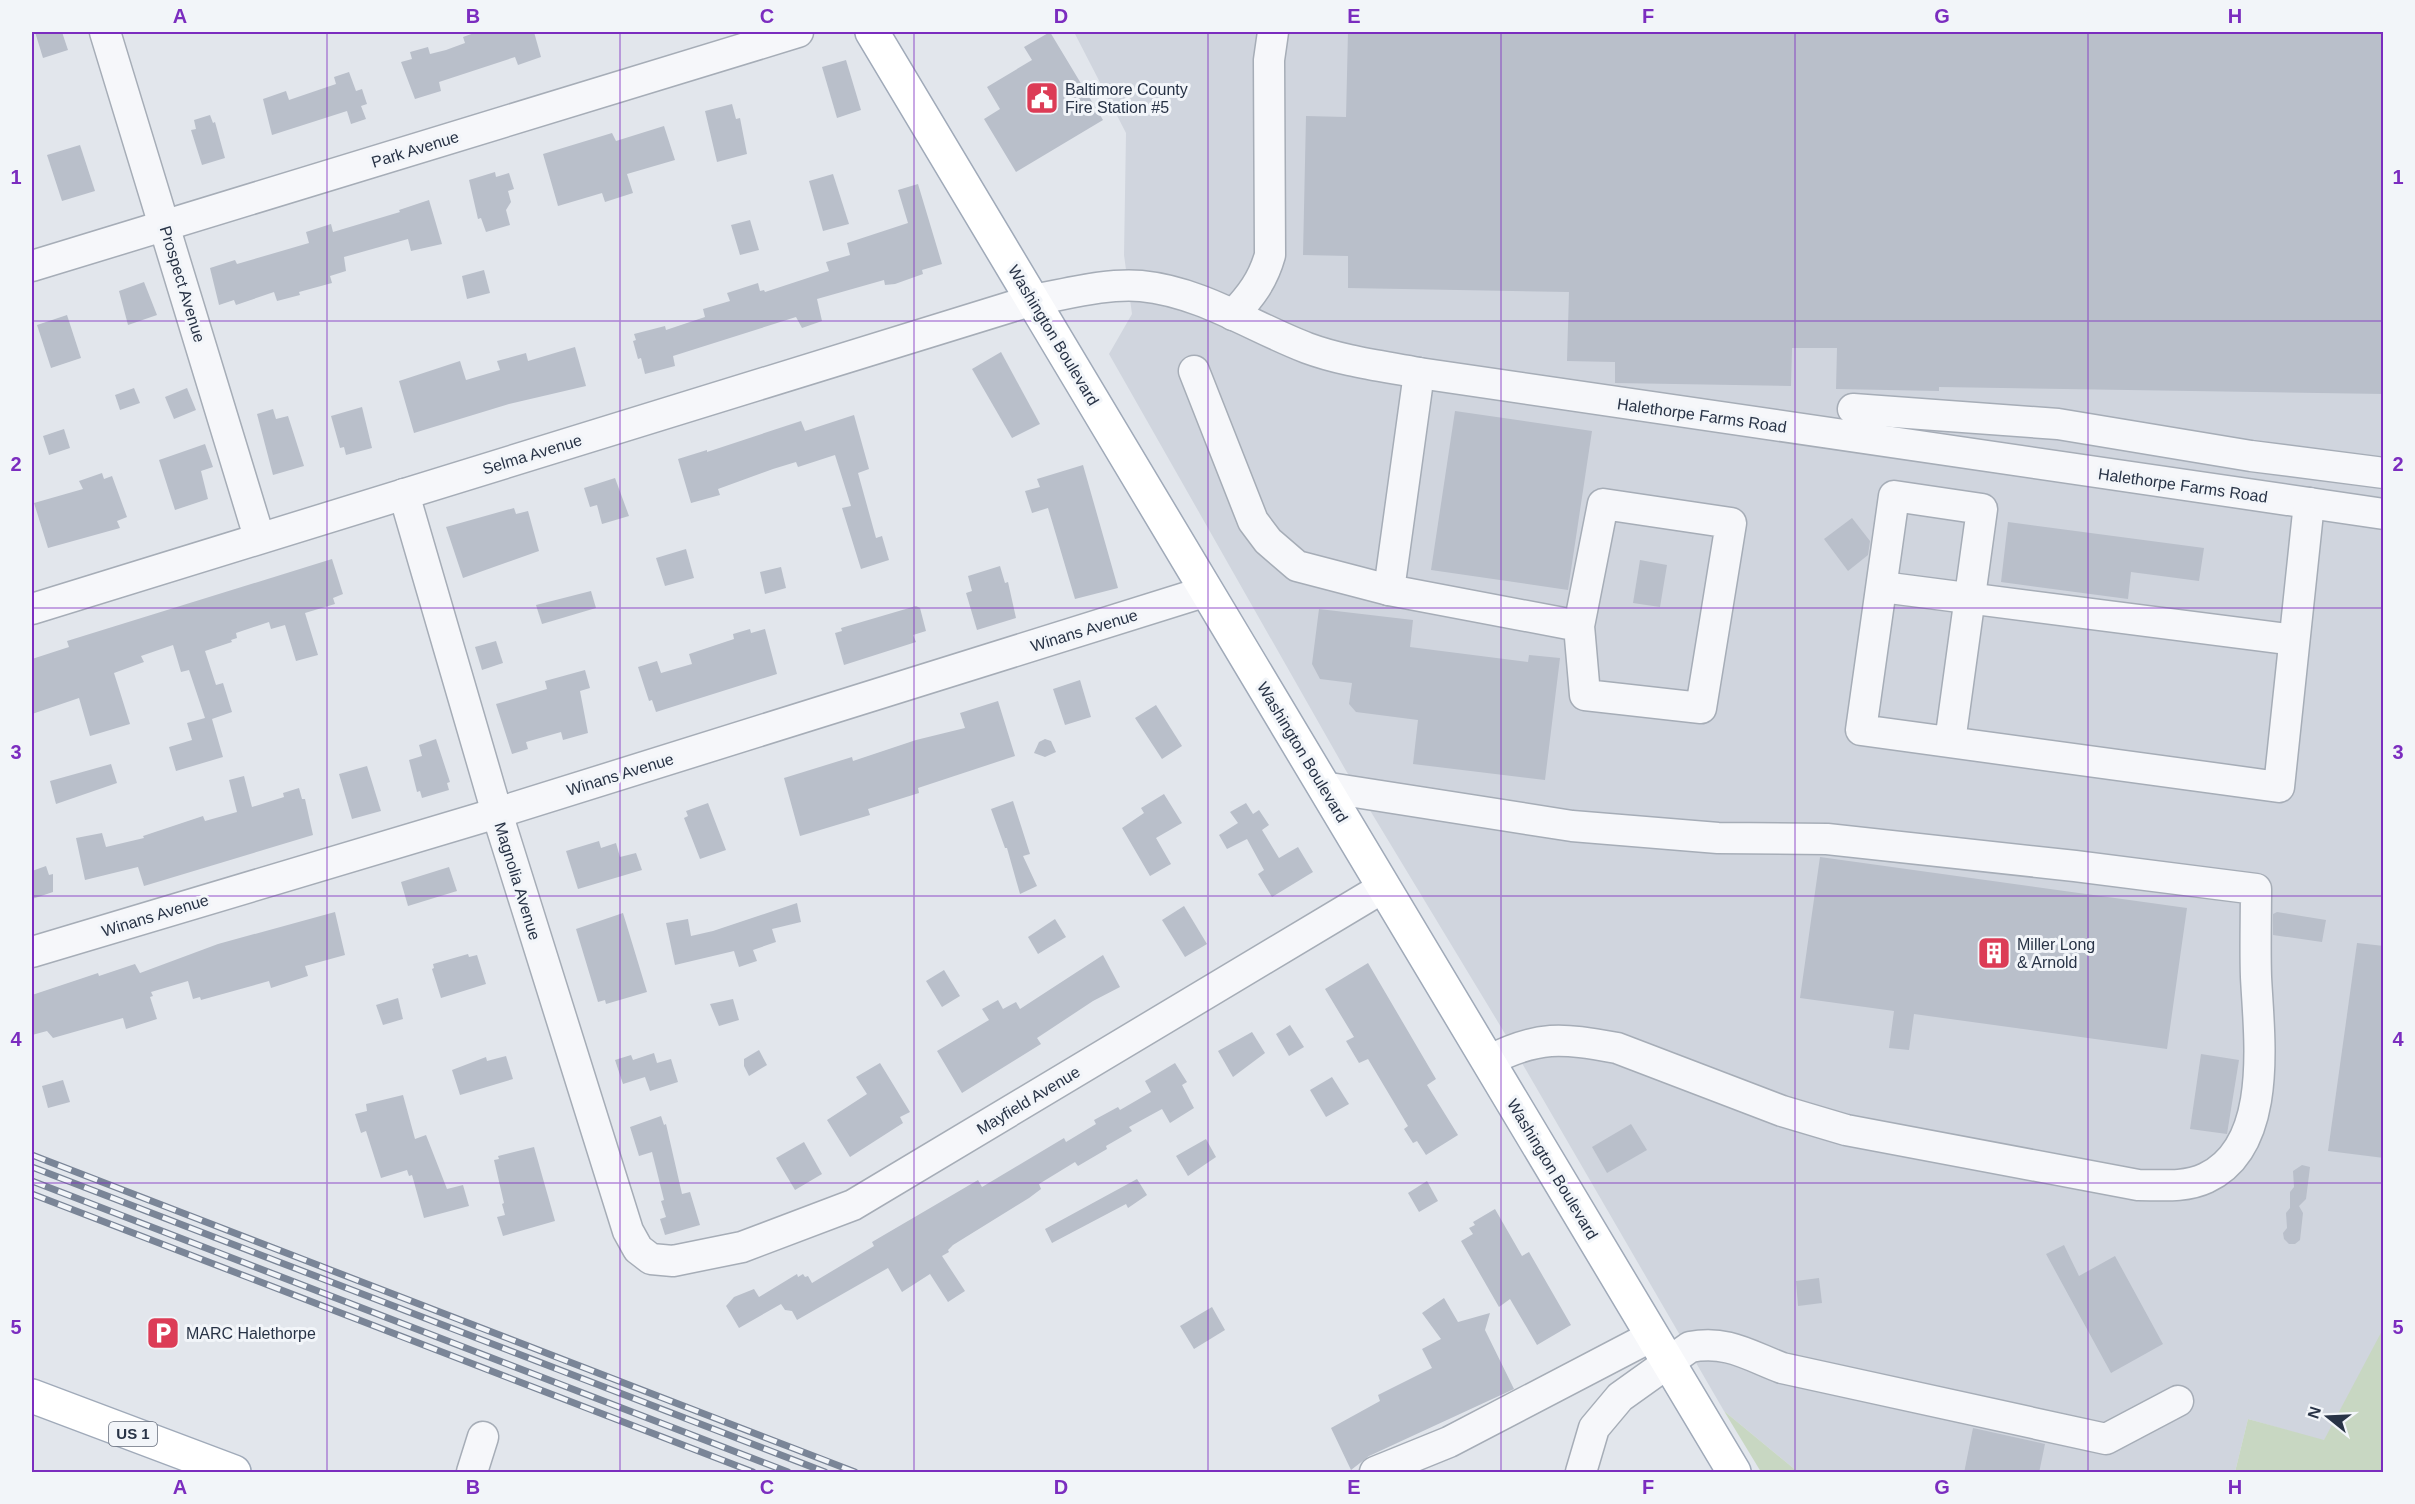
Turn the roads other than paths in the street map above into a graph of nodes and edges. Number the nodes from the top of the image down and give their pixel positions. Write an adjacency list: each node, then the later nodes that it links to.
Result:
1 (105, 32): 5 (street, Prospect Avenue)
2 (798, 32): 5 (street, Park Avenue)
3 (872, 32): 7 (main road, Washington Boulevard)
4 (1273, 32): 8 (street)
5 (166, 225): 6 (street, Park Avenue); 18 (street, Prospect Avenue)
6 (32, 267)
7 (1032, 300): 8 (street, Halethorpe Farms Road); 15 (street, Selma Avenue); 21 (main road, Washington Boulevard)
8 (1233, 315): 10 (street, Halethorpe Farms Road)
9 (1194, 371): 20 (street)
10 (1419, 373): 13 (street, Halethorpe Farms Road); 20 (street)
11 (1853, 409): 12 (street)
12 (1937, 414): 13 (street); 14 (street)
13 (1935, 449): 16 (street, Halethorpe Farms Road)
14 (2384, 473)
15 (404, 494): 18 (street, Selma Avenue); 28 (street, Magnolia Avenue)
16 (2308, 503): 17 (street, Halethorpe Farms Road); 25 (street)
17 (2384, 514)
18 (259, 537): 23 (street, Selma Avenue)
19 (1882, 587): 22 (street); 22 (street); 26 (street)
20 (1389, 590): 24 (street)
21 (1207, 591): 27 (main road, Washington Boulevard); 28 (street, Winans Avenue)
22 (1970, 597): 25 (street); 26 (street)
23 (32, 609)
24 (1579, 626): 24 (street)
25 (2294, 640): 26 (street)
26 (1950, 742)
27 (1323, 787): 29 (main road, Washington Boulevard); 31 (street)
28 (497, 813): 30 (street, Winans Avenue); 32 (street, Magnolia Avenue)
29 (1384, 887): 31 (main road, Washington Boulevard); 32 (street, Mayfield Avenue)
30 (32, 952)
31 (1488, 1060): 33 (main road, Washington Boulevard)
32 (651, 1258)
33 (1660, 1349): 35 (street); 41 (street); 42 (street); 43 (main road, Washington Boulevard)
34 (32, 1396): 39 (main road, US 1)
35 (2178, 1401)
36 (32, 1419): 38 (main road, US 1)
37 (483, 1437): 40 (street)
38 (172, 1473)
39 (234, 1473)
40 (472, 1473)
41 (1375, 1473)
42 (1581, 1473)
43 (1734, 1473)

